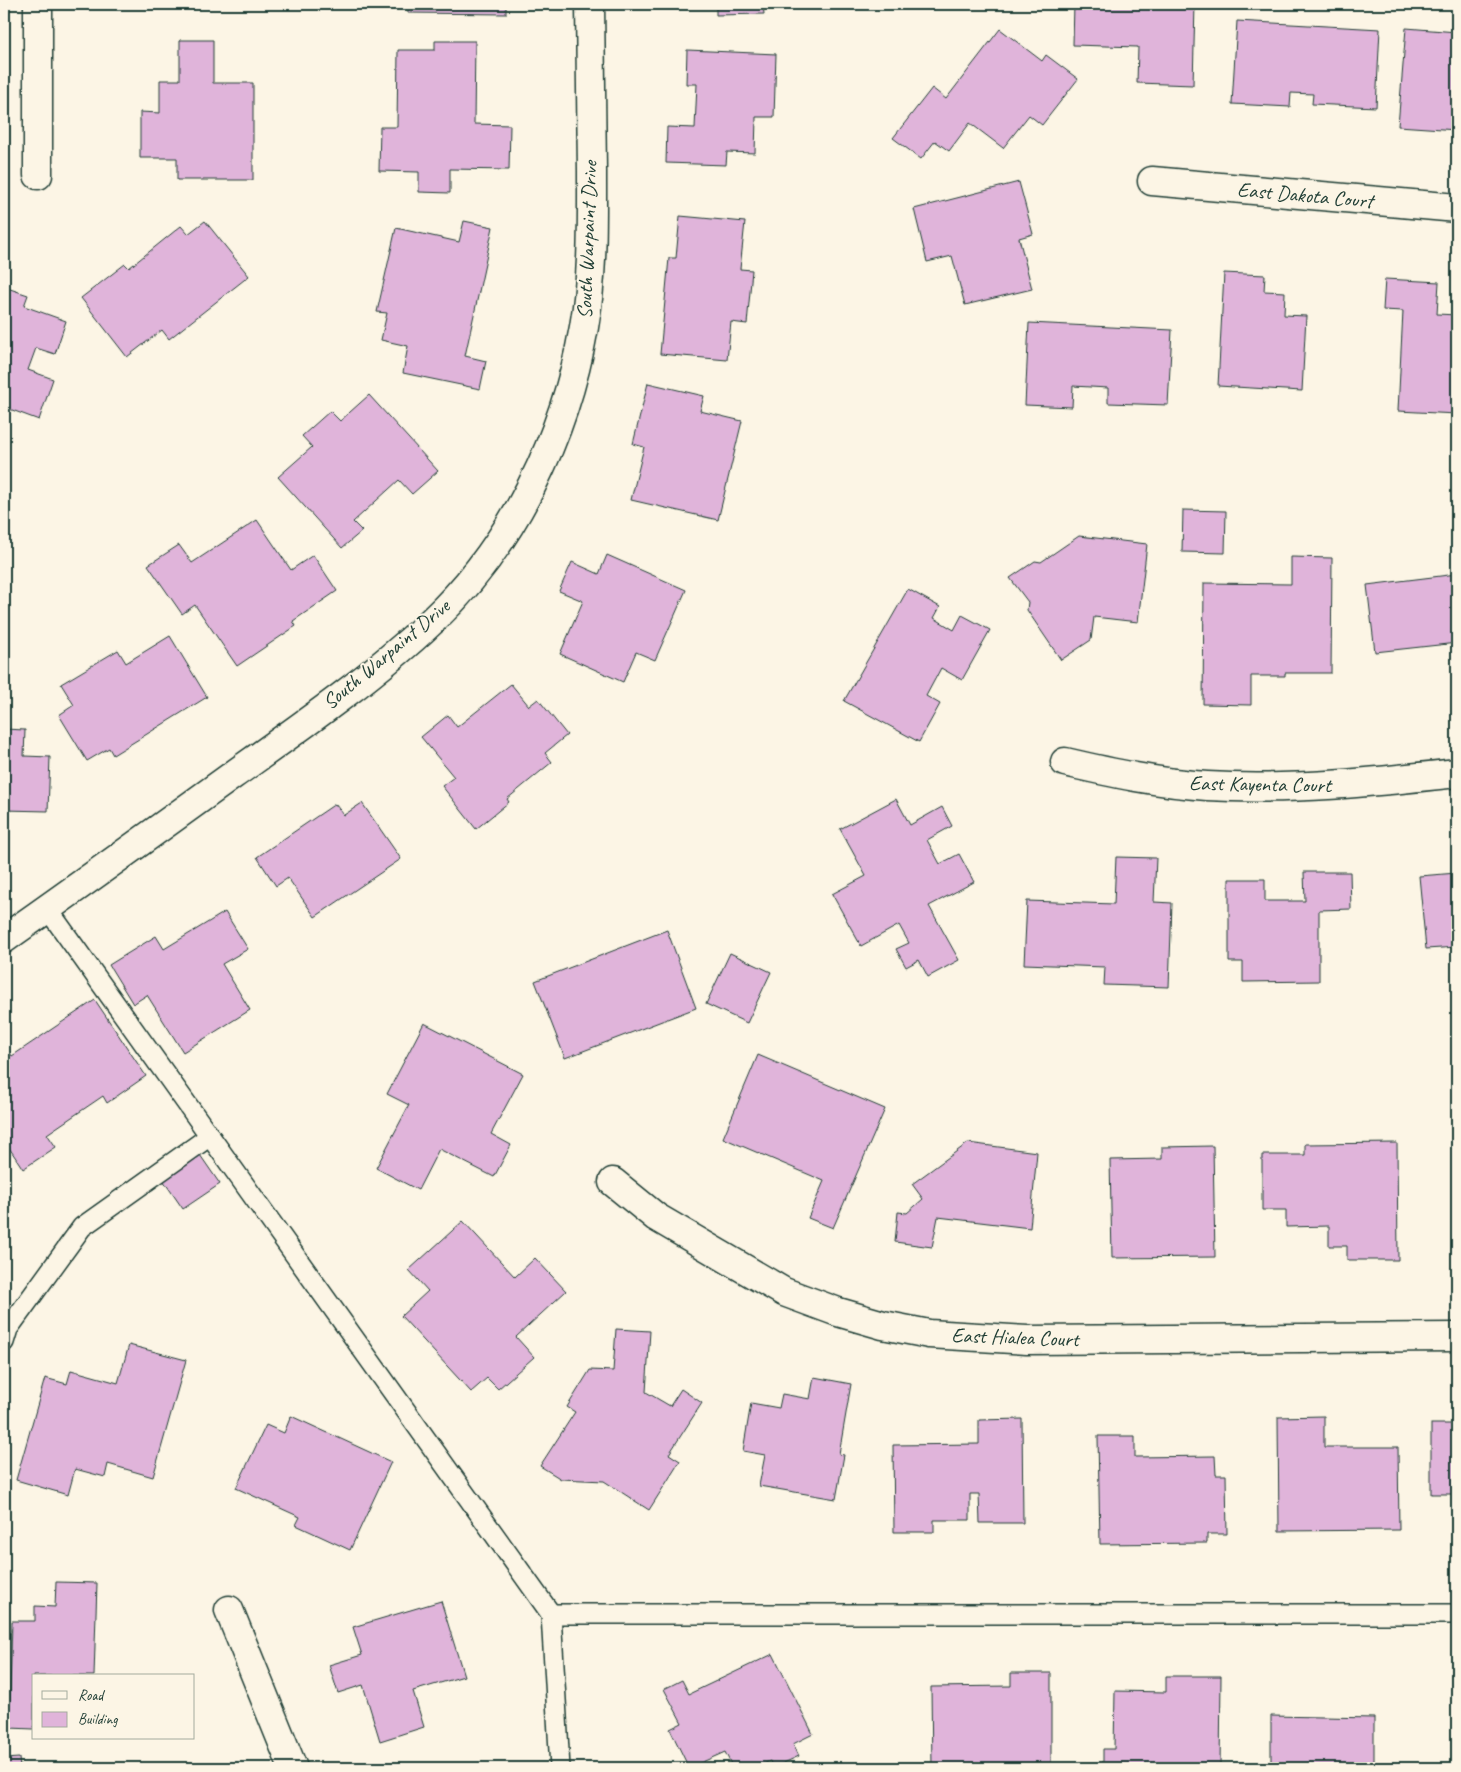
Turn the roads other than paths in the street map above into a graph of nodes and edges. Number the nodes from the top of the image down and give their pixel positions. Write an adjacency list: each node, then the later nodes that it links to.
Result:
1 (38, 4): 3 (street)
2 (590, 4): 8 (street, South Warpaint Drive)
3 (38, 176)
4 (1152, 181): 5 (street, East Dakota Court)
5 (1457, 208)
6 (1065, 762): 7 (street, East Kayenta Court)
7 (1457, 773)
8 (47, 908): 9 (street, South Warpaint Drive); 10 (lane)
9 (4, 939)
10 (210, 1136): 13 (lane); 15 (lane)
11 (613, 1182): 12 (street, East Hialea Court)
12 (1457, 1337)
13 (4, 1342)
14 (229, 1610): 17 (street)
15 (551, 1614): 16 (lane); 18 (lane)
16 (1457, 1614)
17 (293, 1768)
18 (560, 1768)

